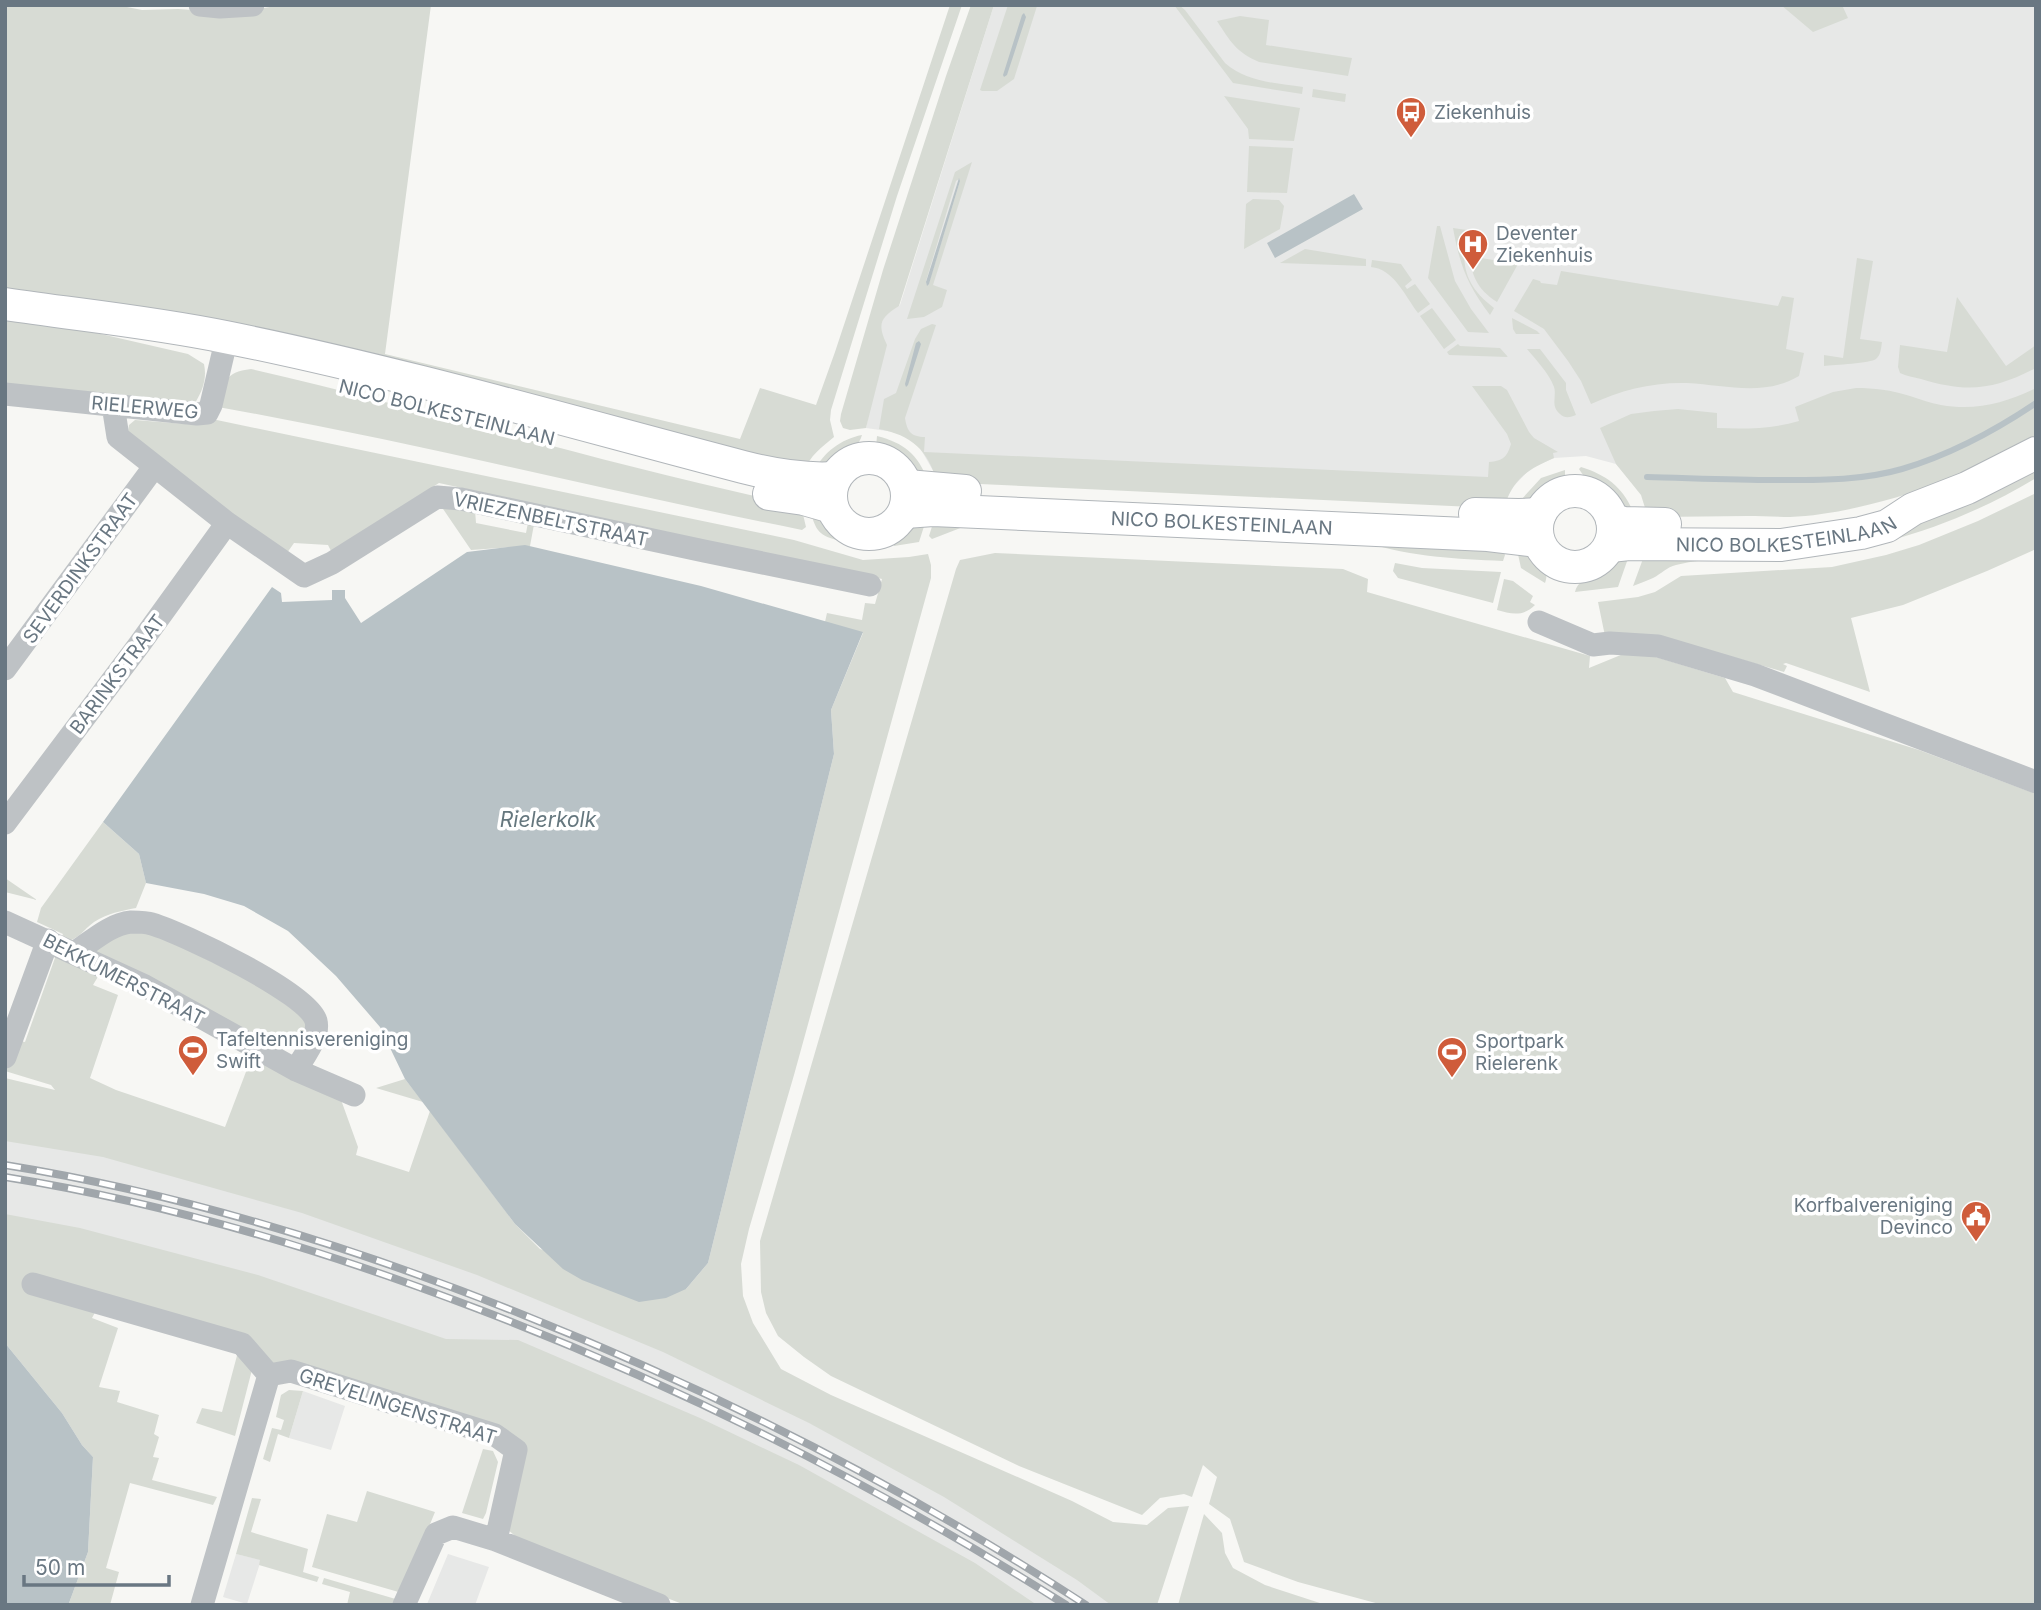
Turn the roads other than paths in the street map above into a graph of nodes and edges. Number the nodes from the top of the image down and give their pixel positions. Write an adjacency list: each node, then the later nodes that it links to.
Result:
1 (200, 5): 2 (street)
2 (253, 5)
3 (5, 304): 4 (street, NICO BOLKESTEINLAAN)
4 (225, 347): 6 (street, RIELERWEG); 9 (street, NICO BOLKESTEINLAAN)
5 (5, 394): 6 (street, RIELERWEG)
6 (113, 405): 8 (street, VRIEZENBELTSTRAAT)
7 (2036, 453): 13 (street, NICO BOLKESTEINLAAN)
8 (154, 467): 11 (street, VRIEZENBELTSTRAAT); 16 (street, SEVERDINKSTRAAT)
9 (834, 492): 10 (street); 10 (street)
10 (906, 499): 12 (street, NICO BOLKESTEINLAAN)
11 (227, 523): 14 (street, VRIEZENBELTSTRAAT); 18 (street, BARINKSTRAAT)
12 (1539, 527): 13 (street); 13 (street)
13 (1611, 533)
14 (870, 585)
15 (1539, 622): 17 (street)
16 (5, 669)
17 (2036, 782)
18 (5, 823)
19 (5, 922): 20 (street, BEKKUMERSTRAAT)
20 (48, 940): 21 (street, BEKKUMERSTRAAT); 22 (street)
21 (74, 953): 23 (street, BEKKUMERSTRAAT); 23 (street)
22 (5, 1056)
23 (296, 1070): 24 (street, BEKKUMERSTRAAT)
24 (354, 1095)
25 (33, 1283): 26 (street)
26 (269, 1375): 27 (street, GREVELINGENSTRAAT); 28 (street, GREVELINGENSTRAAT)
27 (496, 1540): 29 (street); 30 (street)
28 (202, 1605)
29 (404, 1605)
30 (659, 1605)

